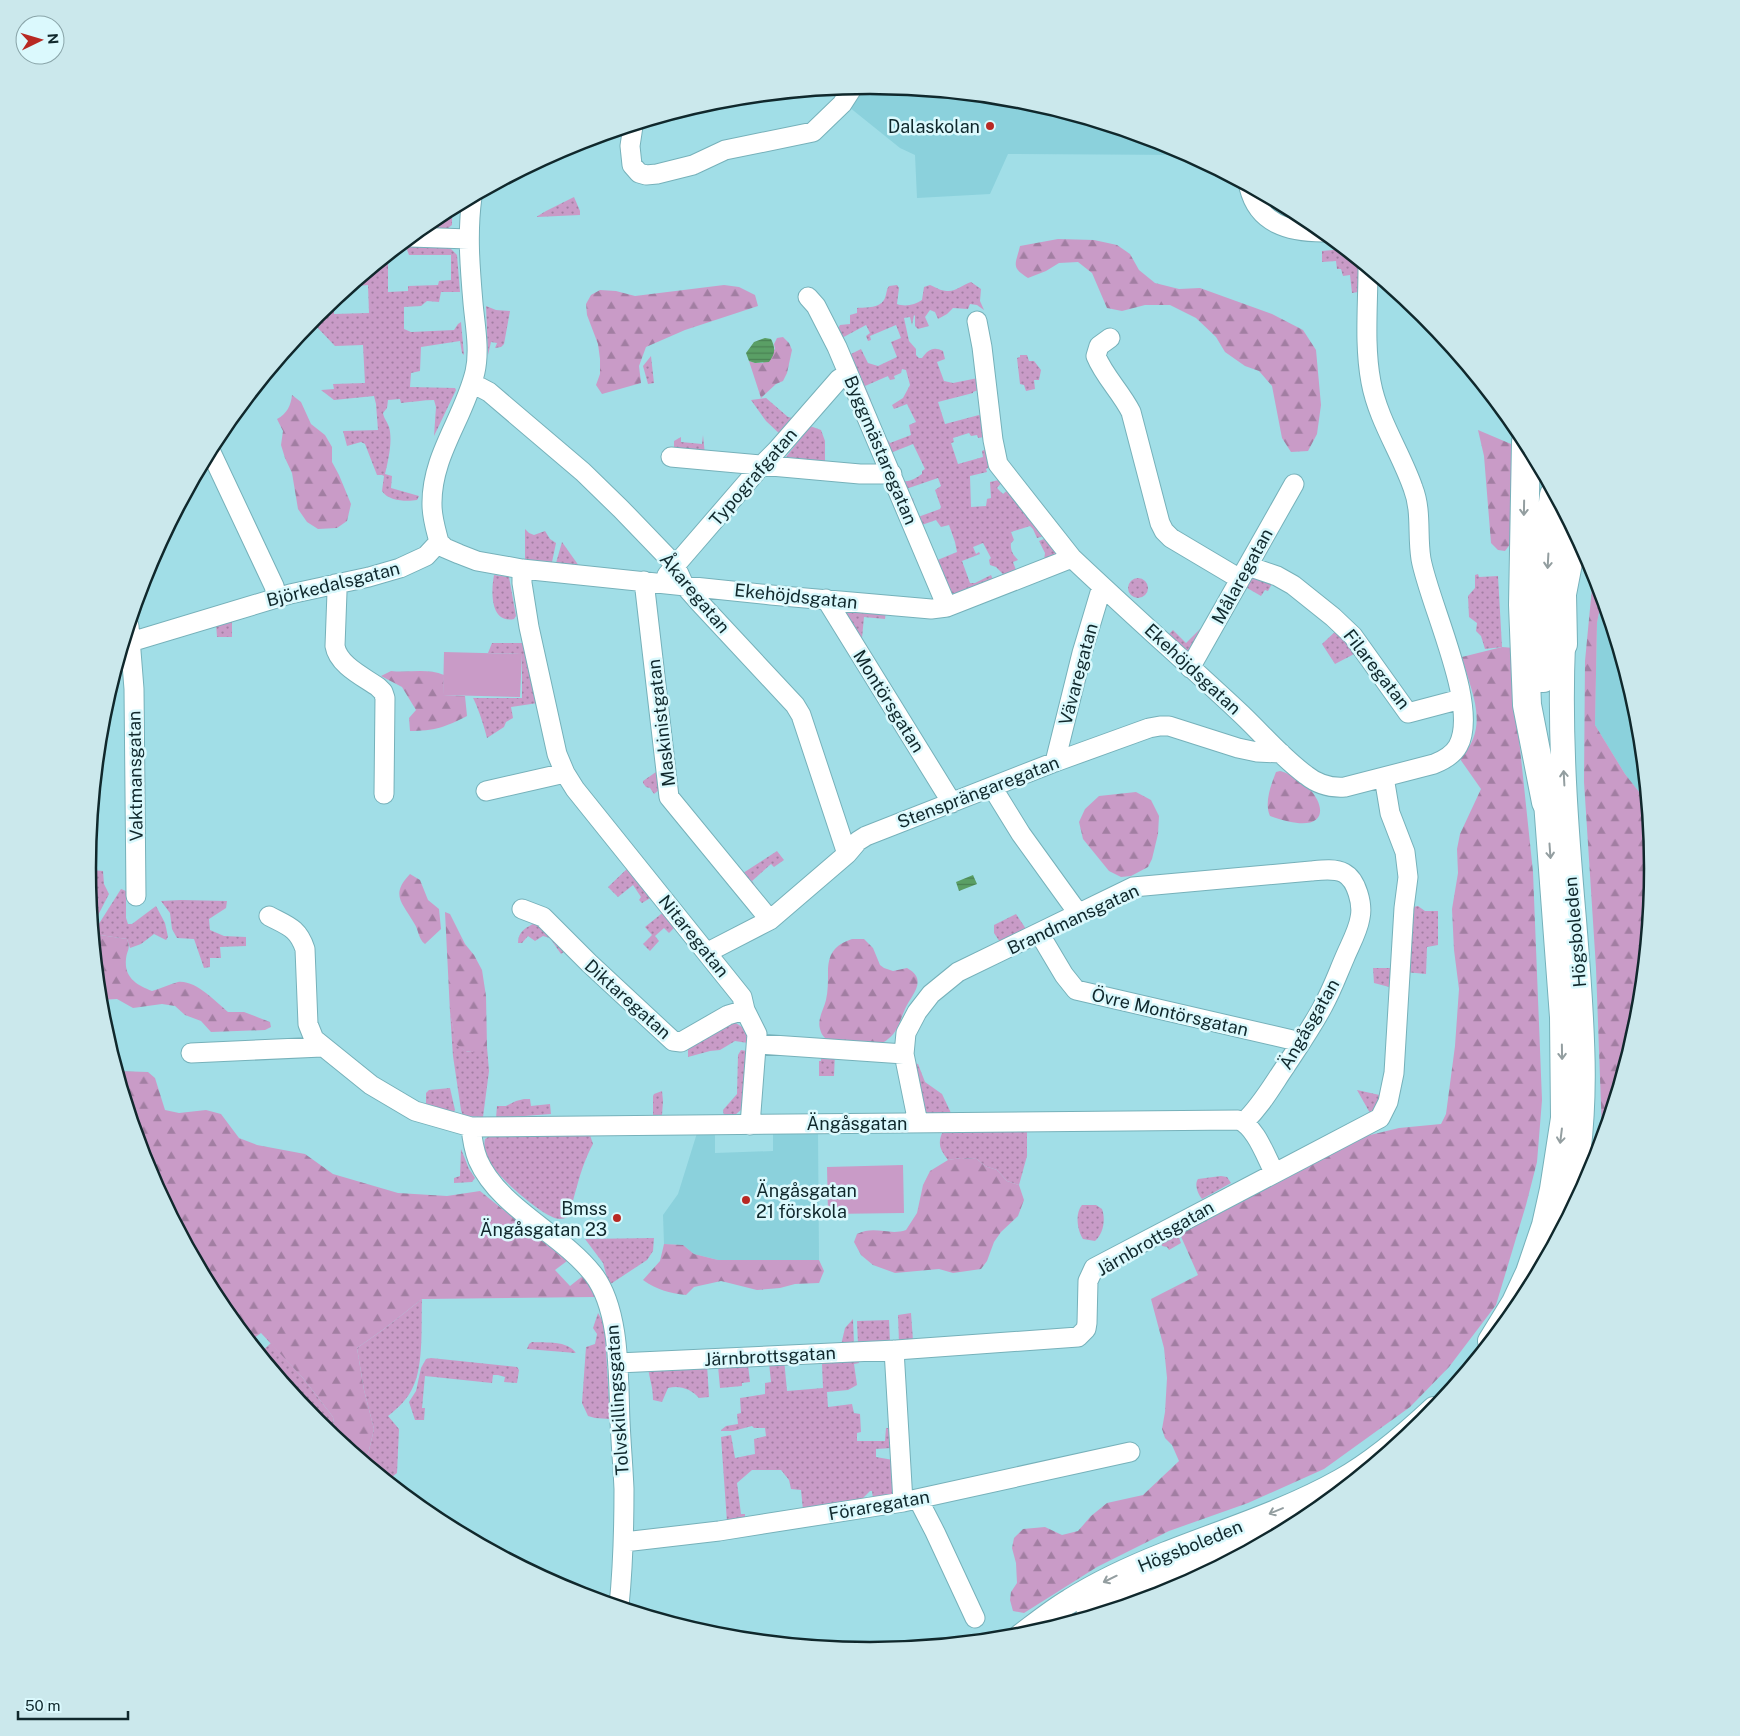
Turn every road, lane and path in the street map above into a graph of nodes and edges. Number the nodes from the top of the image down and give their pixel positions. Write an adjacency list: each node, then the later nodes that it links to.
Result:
1 (848, 94): 2 (street)
2 (632, 132)
3 (1252, 194): 5 (street)
4 (471, 204): 7 (street)
5 (1309, 231)
6 (422, 237): 7 (street)
7 (469, 239): 13 (street)
8 (1368, 276): 39 (street, Ekehöjdsgatan)
9 (808, 296): 12 (street, Byggmästaregatan)
10 (977, 321): 23 (street)
11 (1110, 338): 27 (street)
12 (848, 374): 17 (street, Typografgatan); 18 (street, Byggmästaregatan)
13 (472, 383): 21 (street); 25 (street, Åkaregatan)
14 (1525, 455): 47 (highway, one-way to 47)
15 (671, 456): 17 (street)
16 (214, 458): 32 (street)
17 (762, 465): 18 (street); 25 (street, Typografgatan)
18 (892, 474): 34 (street, Byggmästaregatan)
19 (1294, 484): 27 (street, Målaregatan)
20 (1553, 504): 47 (highway, one-way to 47)
21 (439, 542): 26 (street, Ekehöjdsgatan); 29 (street, Björkedalsgatan)
22 (1572, 543): 36 (highway)
23 (1072, 558): 31 (street, Ekehöjdsgatan); 34 (street, Ekehöjdsgatan)
24 (1582, 565): 36 (highway)
25 (675, 566): 28 (street, Typografgatan); 30 (street, Åkaregatan)
26 (522, 569): 28 (street, Ekehöjdsgatan); 42 (street, Nitaregatan)
27 (1244, 573): 38 (street, Målaregatan); 39 (street, Filaregatan)
28 (652, 582): 30 (street, Ekehöjdsgatan); 55 (street, Maskinistgatan)
29 (335, 584): 32 (street, Björkedalsgatan); 46 (street)
30 (684, 585): 33 (street, Ekehöjdsgatan); 49 (street, Åkaregatan)
31 (1102, 586): 38 (street, Ekehöjdsgatan); 41 (street, Vävaregatan)
32 (277, 597): 35 (street, Björkedalsgatan)
33 (826, 599): 34 (street, Ekehöjdsgatan); 48 (street, Montörsgatan)
34 (947, 607)
35 (131, 637)
36 (1563, 644): 69 (main road, Högsboleden, one-way to 36)
37 (129, 647): 50 (street, Vaktmansgatan)
38 (1190, 668): 40 (street, Ekehöjdsgatan)
39 (1462, 699): 43 (street, Ekehöjdsgatan)
40 (1281, 753): 41 (street, Stensprängaregatan); 43 (street, Ekehöjdsgatan)
41 (1055, 762): 44 (street, Stensprängaregatan)
42 (564, 773): 45 (street); 57 (street, Nitaregatan)
43 (1384, 777): 68 (street, Järnbrottsgatan)
44 (992, 787): 48 (street, Stensprängaregatan); 52 (street)
45 (486, 790)
46 (384, 794)
47 (1546, 802): 70 (main road, Högsboleden, one-way to 70)
48 (952, 803): 49 (street, Stensprängaregatan)
49 (846, 854): 55 (street, Stensprängaregatan)
50 (136, 896)
51 (522, 909): 58 (street, Diktaregatan)
52 (1078, 913): 54 (street, Brandmansgatan); 56 (street, Brandmansgatan)
53 (269, 916): 61 (street)
54 (1360, 918): 59 (street, Ängåsgatan)
55 (770, 920): 57 (street, Stensprängaregatan)
56 (1039, 933): 59 (street, Övre Montörsgatan); 63 (street, Brandmansgatan)
57 (708, 952): 58 (street, Nitaregatan)
58 (745, 1010): 60 (street, Nitaregatan)
59 (1301, 1042): 64 (street, Ängåsgatan)
60 (757, 1044): 63 (street); 66 (street, Nitaregatan)
61 (322, 1047): 62 (street); 67 (street, Ängåsgatan)
62 (191, 1053)
63 (904, 1054): 65 (street, Brandmansgatan)
64 (1244, 1122): 65 (street, Ängåsgatan); 68 (street)
65 (918, 1123): 66 (street, Ängåsgatan)
66 (750, 1125): 67 (street, Ängåsgatan)
67 (470, 1127): 72 (street, Tolvskillingsgatan)
68 (1274, 1172): 71 (street, Järnbrottsgatan)
69 (1571, 1194)
70 (1521, 1286)
71 (894, 1350): 72 (street, Järnbrottsgatan); 75 (street)
72 (618, 1363): 76 (street, Tolvskillingsgatan)
73 (1130, 1452): 75 (street, Föraregatan)
74 (1348, 1476): 81 (main road, Högsboleden, one-way to 81)
75 (910, 1500): 76 (street, Föraregatan); 80 (street)
76 (624, 1542): 78 (street, Tolvskillingsgatan)
77 (1240, 1548): 79 (main road, Högsboleden)
78 (619, 1600)
79 (1109, 1604)
80 (975, 1618)
81 (1039, 1623)

